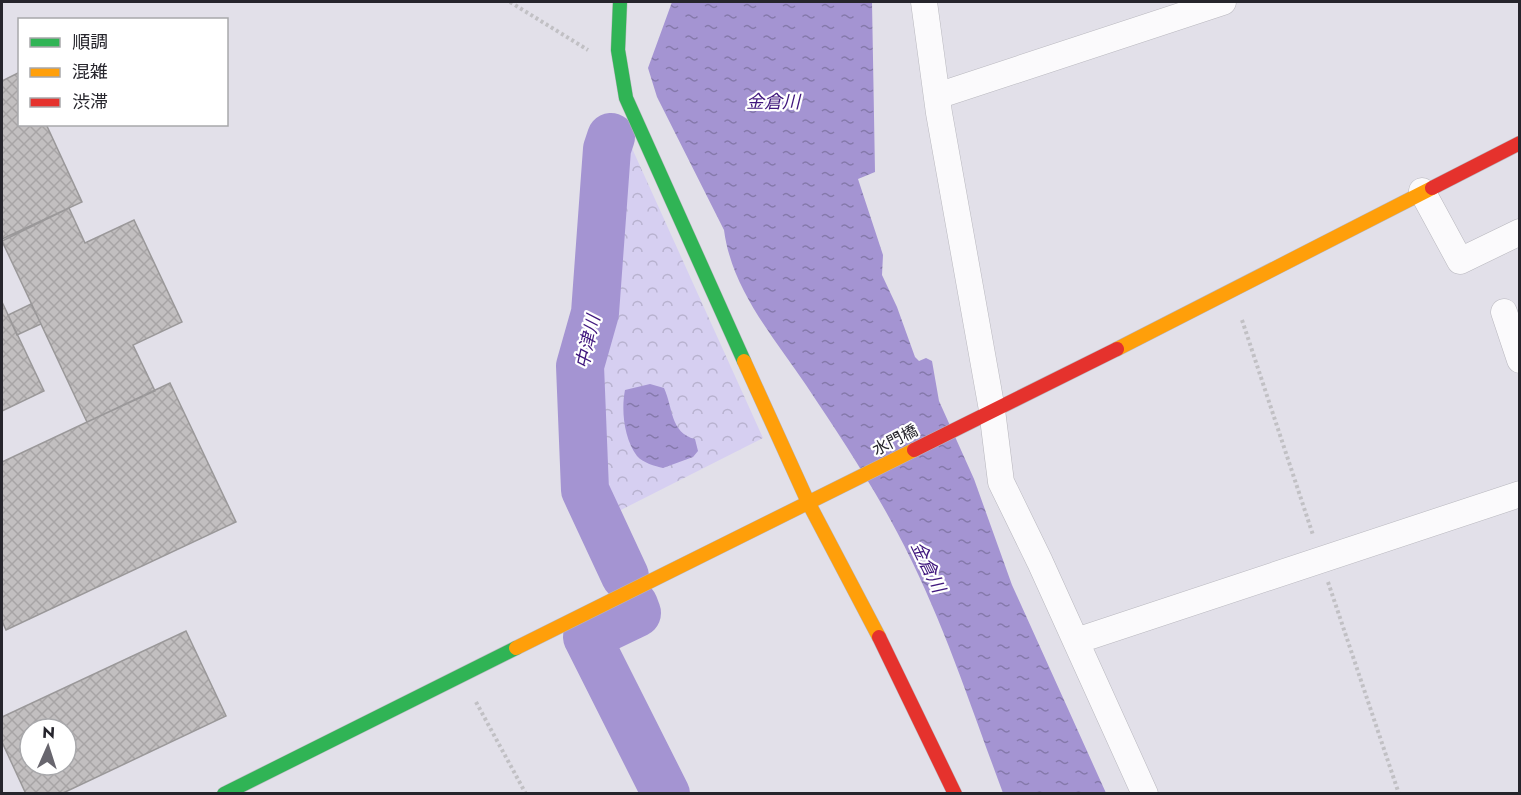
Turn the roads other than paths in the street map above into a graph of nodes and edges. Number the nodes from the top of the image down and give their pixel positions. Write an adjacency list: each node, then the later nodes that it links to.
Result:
1 (620, 2): 12 (street)
2 (924, 2): 4 (street)
3 (1223, 2): 4 (street)
4 (937, 96): 10 (street)
5 (1520, 143): 6 (street, 水門橋)
6 (1422, 191): 7 (street); 10 (street, 水門橋)
7 (1520, 232)
8 (1504, 312): 9 (street)
9 (1520, 360)
10 (986, 412): 12 (street, 水門橋); 13 (street)
11 (1520, 494): 13 (street)
12 (808, 502): 14 (street, 水門橋); 15 (street)
13 (1076, 641): 16 (street)
14 (224, 794)
15 (955, 794)
16 (1144, 794)

